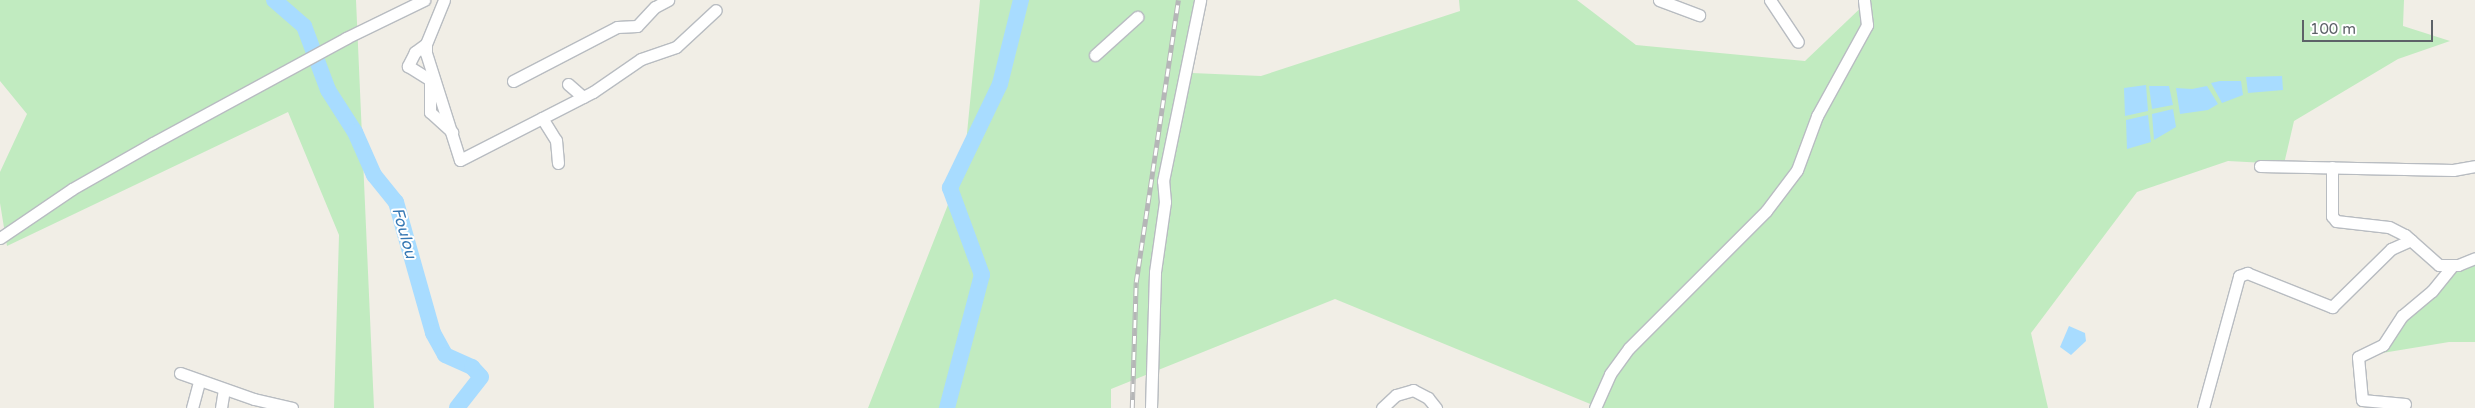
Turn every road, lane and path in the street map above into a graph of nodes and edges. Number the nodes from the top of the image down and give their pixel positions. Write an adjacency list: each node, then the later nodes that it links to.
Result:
1 (424, 0): 23 (street)
2 (444, 0): 12 (street)
3 (668, 0): 14 (street)
4 (1200, 0): 34 (street)
5 (1659, 0): 9 (street)
6 (1770, 0): 11 (street)
7 (1864, 0): 37 (street)
8 (716, 10): 16 (street)
9 (1699, 15)
10 (1137, 17): 13 (street)
11 (1798, 42)
12 (426, 44): 18 (street); 18 (street)
13 (1095, 55)
14 (513, 81)
15 (568, 84): 16 (street)
16 (582, 97): 17 (street)
17 (542, 118): 18 (street); 19 (street)
18 (452, 132)
19 (558, 163)
20 (2260, 166): 22 (street)
21 (2475, 166): 22 (street)
22 (2332, 167): 24 (street)
23 (0, 238)
24 (2410, 240): 26 (street); 38 (street)
25 (2475, 258): 26 (street)
26 (2453, 265): 30 (street)
27 (180, 373): 28 (street)
28 (199, 381): 29 (street); 31 (street)
29 (224, 389): 32 (street); 33 (street)
30 (2405, 404)
31 (192, 408)
32 (221, 408)
33 (292, 408)
34 (1151, 408)
35 (1382, 408): 36 (street)
36 (1436, 408)
37 (1595, 408)
38 (2203, 408)

